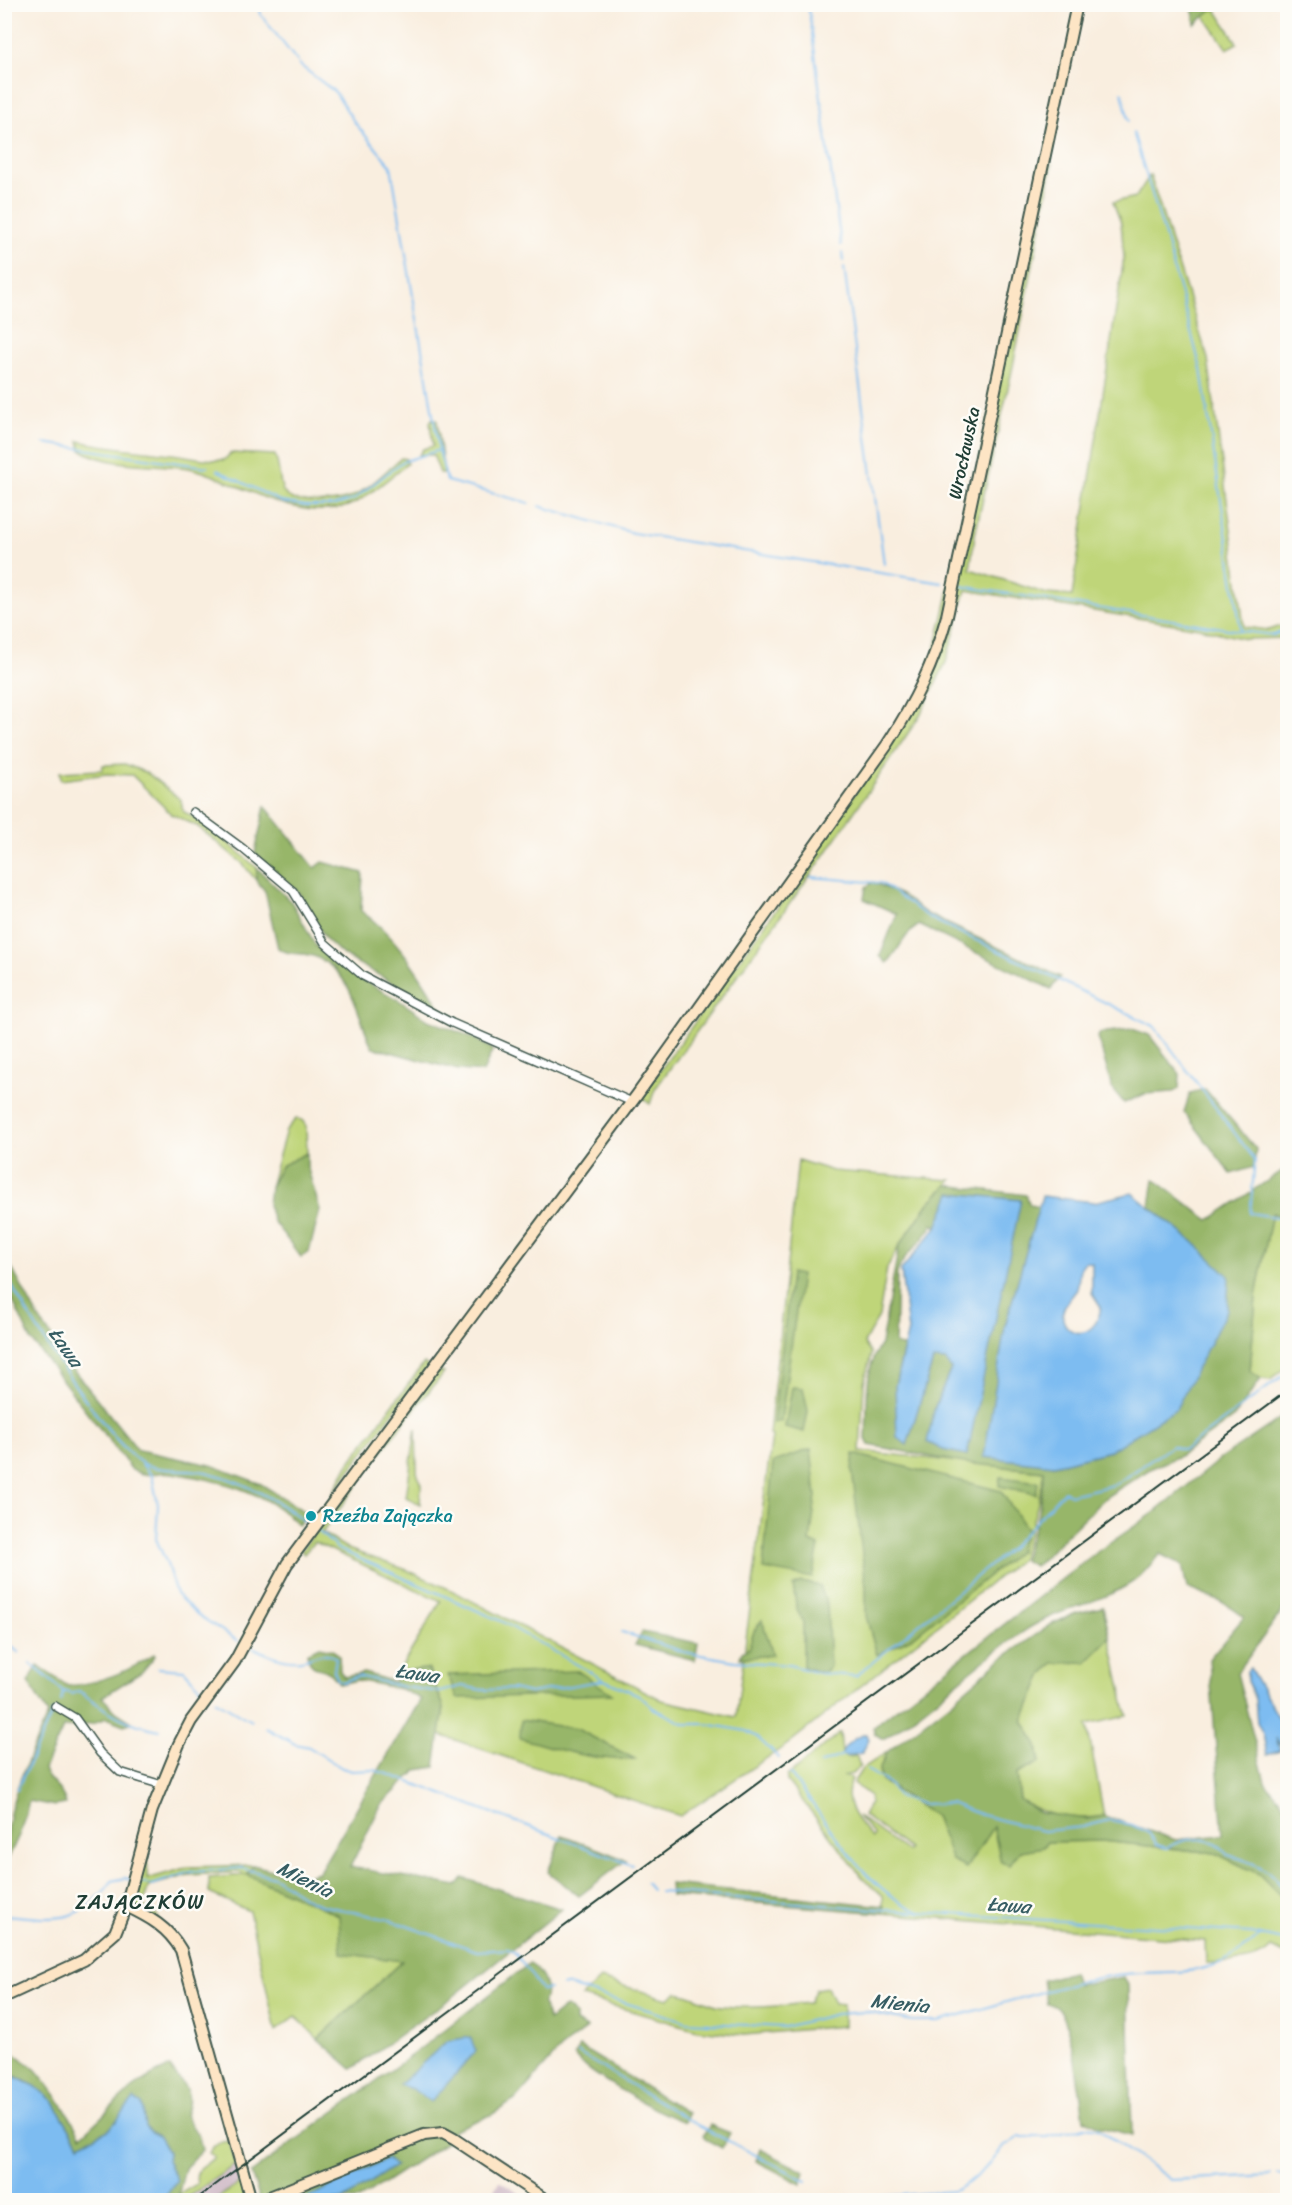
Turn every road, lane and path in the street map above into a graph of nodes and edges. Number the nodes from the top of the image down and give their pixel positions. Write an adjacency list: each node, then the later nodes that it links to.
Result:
1 (1077, 4): 3 (main road, Wrocławska)
2 (193, 812): 3 (street)
3 (632, 1102): 5 (main road, Wrocławska)
4 (56, 1706): 5 (street)
5 (162, 1785): 6 (main road, Wrocławska)
6 (126, 1906): 7 (main road, Wrocławska); 8 (main road)
7 (4, 1997)
8 (251, 2200)
9 (262, 2200): 10 (main road)
10 (546, 2200)

